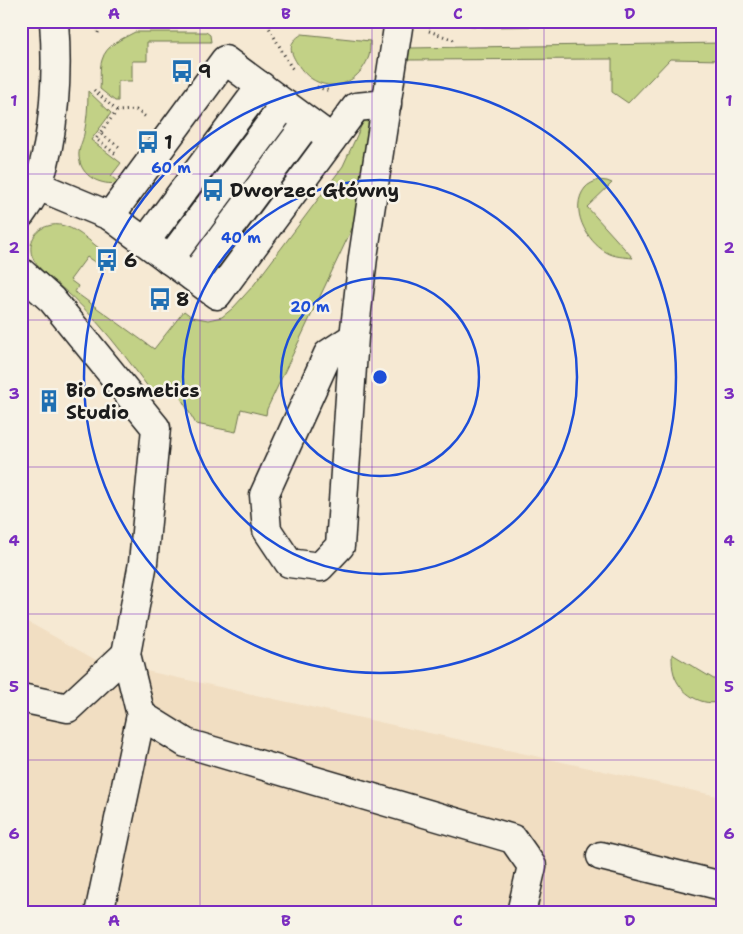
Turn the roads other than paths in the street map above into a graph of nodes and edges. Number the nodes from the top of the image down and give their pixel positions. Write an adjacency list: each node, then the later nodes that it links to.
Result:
1 (54, 21): 8 (street)
2 (411, 25): 5 (street)
3 (261, 86): 4 (street); 10 (street); 11 (street)
4 (285, 104): 6 (street); 12 (street)
5 (387, 104): 7 (street); 15 (street)
6 (308, 122): 7 (street); 14 (street)
7 (332, 139): 14 (street)
8 (30, 185): 9 (street); 10 (street)
9 (21, 214)
10 (110, 216): 11 (street)
11 (145, 242): 12 (street)
12 (169, 260): 14 (street)
13 (21, 272): 16 (street)
14 (193, 277)
15 (354, 337): 15 (street)
16 (126, 654): 17 (street); 18 (street)
17 (21, 698)
18 (141, 715): 21 (street); 22 (street)
19 (601, 856): 20 (street)
20 (722, 886)
21 (101, 913)
22 (521, 913)

